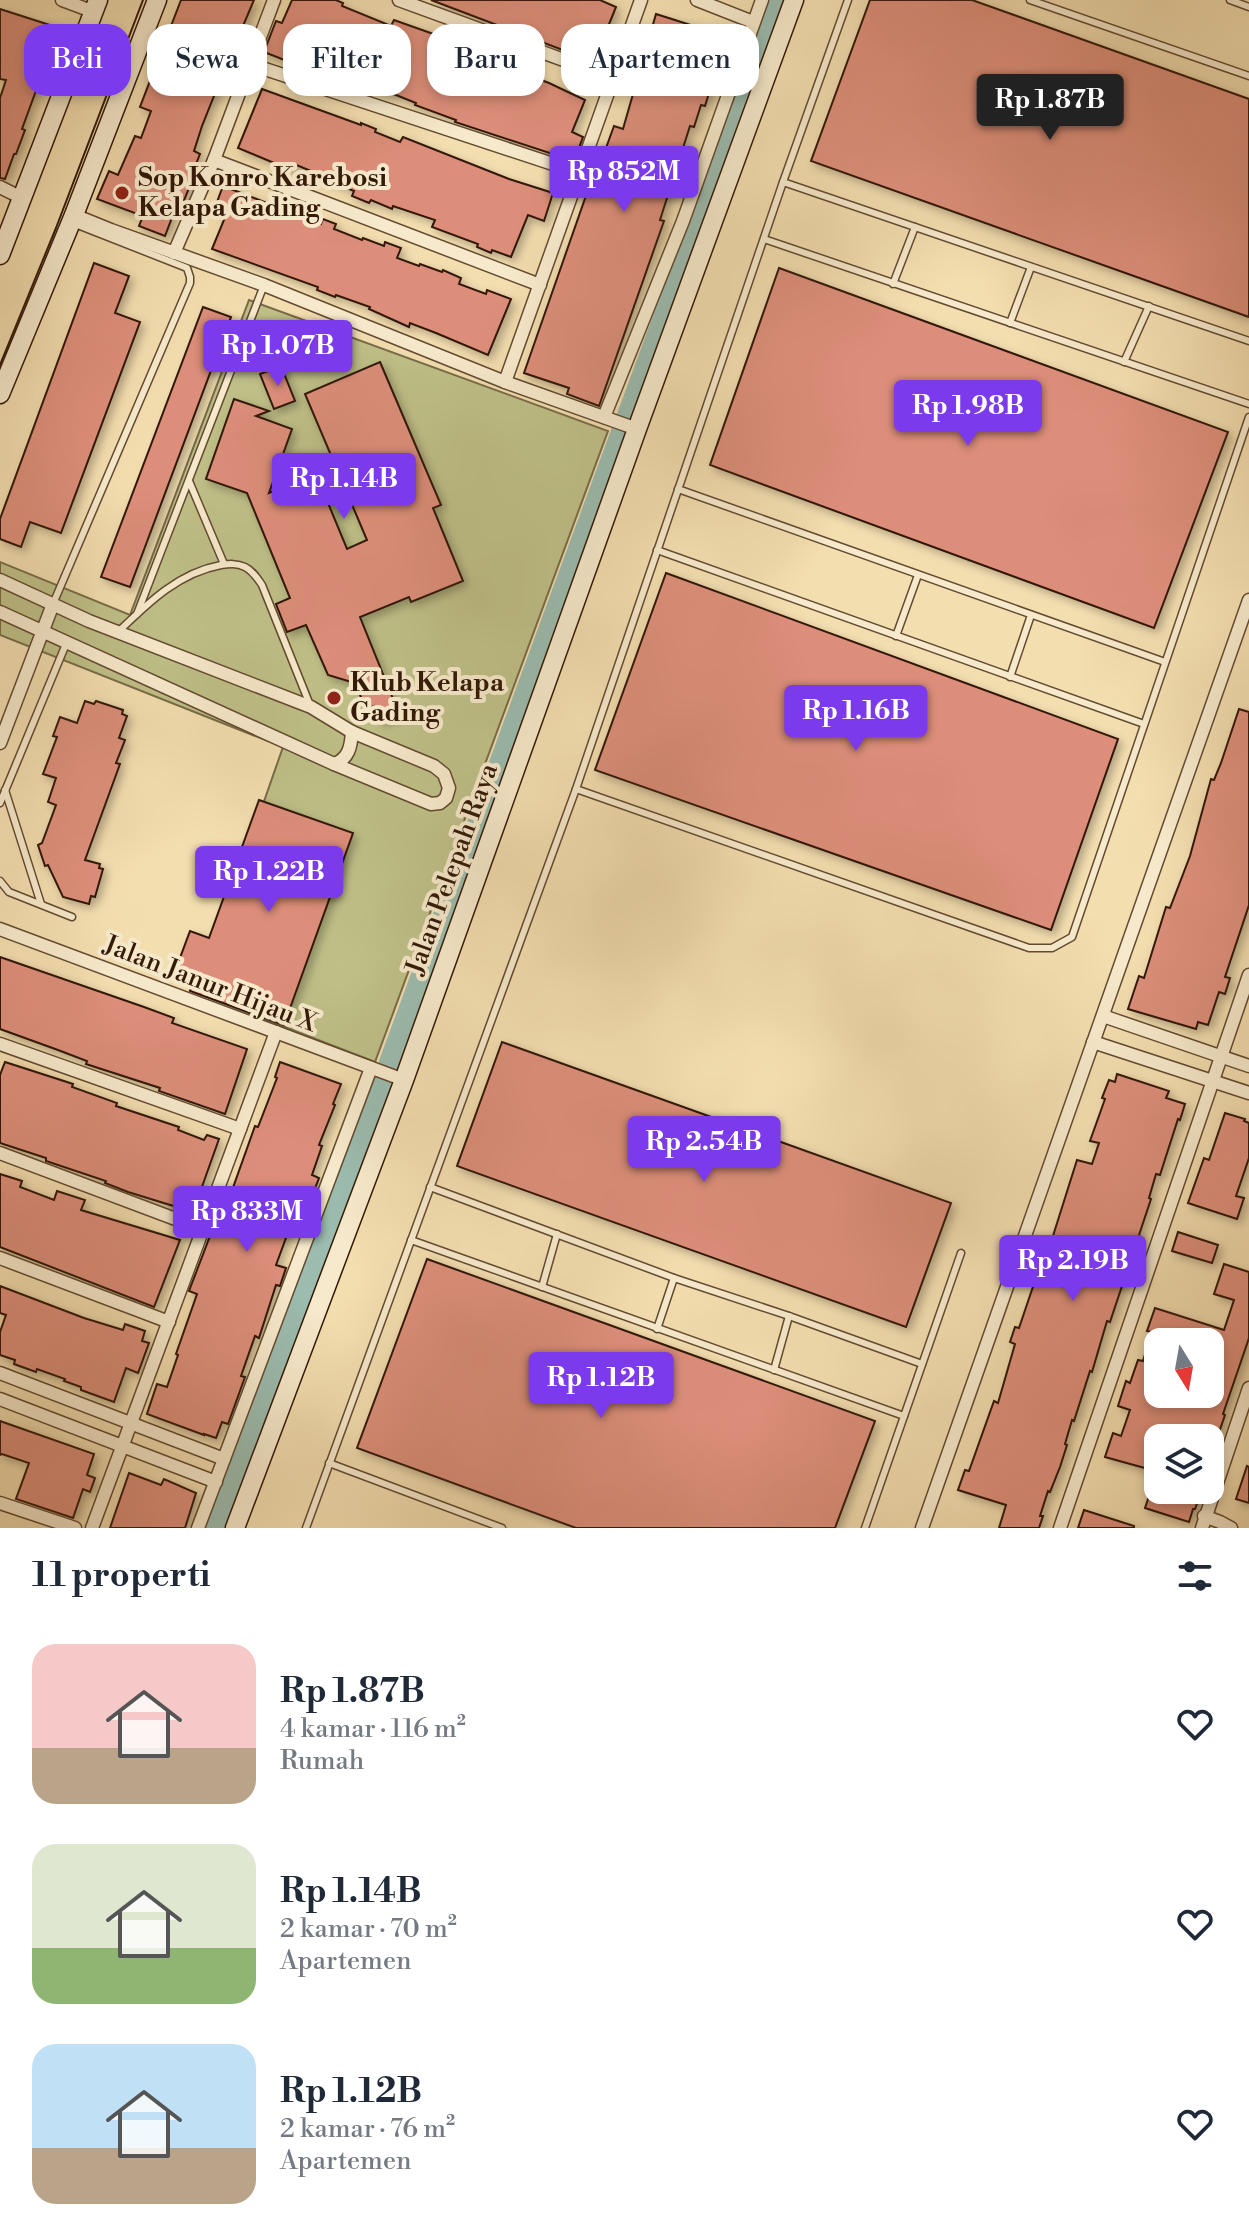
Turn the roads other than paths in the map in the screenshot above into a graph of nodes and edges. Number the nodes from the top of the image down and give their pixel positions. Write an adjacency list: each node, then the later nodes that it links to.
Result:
1 (62, 0): 13 (street)
2 (157, 0): 27 (street)
3 (274, 0): 15 (street)
4 (399, 0): 17 (street)
5 (641, 0): 16 (street)
6 (697, 0): 14 (street)
7 (762, 0): 14 (street)
8 (794, 0): 45 (street, Jalan Pelepah Raya)
9 (848, 0): 24 (lane)
10 (1030, 0): 19 (lane)
11 (1230, 0): 12 (lane)
12 (1246, 4)
13 (96, 6): 26 (street)
14 (753, 22): 44 (street)
15 (265, 24)
16 (632, 24)
17 (561, 59)
18 (267, 70): 23 (street)
19 (1249, 76)
20 (238, 96): 22 (street)
21 (607, 96): 23 (street)
22 (214, 160): 30 (street); 35 (street)
23 (580, 173): 35 (street)
24 (783, 182): 28 (lane); 29 (lane)
25 (0, 187): 26 (street)
26 (22, 198): 31 (street)
27 (72, 219): 30 (street); 41 (street); 53 (lane)
28 (915, 227): 32 (lane); 33 (lane)
29 (764, 239): 33 (lane); 47 (lane)
30 (174, 253): 34 (street)
31 (0, 255)
32 (1031, 267): 36 (lane); 37 (lane)
33 (893, 284): 37 (lane)
34 (264, 285): 40 (street); 46 (lane)
35 (540, 285): 40 (street)
36 (1149, 306): 38 (lane); 39 (lane)
37 (1010, 323): 39 (lane)
38 (1249, 341)
39 (1124, 362): 42 (lane)
40 (505, 382): 44 (street)
41 (0, 394)
42 (1249, 404)
43 (1249, 417): 61 (lane)
44 (608, 418): 45 (street)
45 (635, 428): 83 (street, Jalan Pelepah Raya)
46 (189, 481): 49 (lane); 55 (lane)
47 (678, 489): 48 (lane); 50 (lane)
48 (657, 550): 59 (lane); 68 (lane)
49 (224, 564): 55 (lane); 63 (lane)
50 (918, 575): 56 (lane); 59 (lane)
51 (0, 580): 53 (street)
52 (1249, 600): 76 (street)
53 (53, 604): 57 (street); 58 (street)
54 (0, 612): 57 (street)
55 (137, 614): 58 (lane)
56 (1031, 615): 61 (lane); 62 (lane)
57 (42, 630): 60 (street); 66 (street)
58 (118, 632): 63 (street)
59 (896, 636): 62 (lane)
60 (67, 642): 67 (street); 69 (lane)
61 (1165, 662): 64 (lane)
62 (1010, 677): 64 (lane)
63 (311, 707): 65 (street)
64 (1144, 724): 68 (lane)
65 (352, 732): 67 (street); 67 (street)
66 (0, 743)
67 (334, 764)
68 (576, 789): 88 (lane)
69 (5, 790): 70 (lane); 72 (lane)
70 (0, 803)
71 (0, 881): 72 (lane)
72 (41, 904): 73 (lane)
73 (72, 917)
74 (0, 929): 77 (street, Jalan Janur Hijau X)
75 (1249, 975): 80 (street)
76 (1103, 1016): 78 (street); 80 (street)
77 (276, 1032): 82 (street, Jalan Janur Hijau X); 86 (street)
78 (1093, 1042): 84 (street); 119 (street)
79 (0, 1044): 86 (street)
80 (1221, 1057): 81 (street); 84 (street)
81 (1249, 1066)
82 (378, 1071): 83 (street, Jalan Janur Hijau X); 107 (street)
83 (404, 1080): 115 (street, Jalan Pelepah Raya)
84 (1212, 1080): 85 (street); 120 (street)
85 (1249, 1093)
86 (240, 1129): 89 (street)
87 (0, 1153): 89 (street)
88 (430, 1187): 90 (lane); 91 (lane)
89 (202, 1229): 97 (street)
90 (557, 1234): 94 (lane); 95 (lane)
91 (411, 1240): 95 (lane); 108 (lane)
92 (961, 1253): 99 (lane)
93 (0, 1258): 97 (street)
94 (674, 1278): 96 (lane); 98 (lane)
95 (542, 1287): 98 (lane)
96 (789, 1316): 99 (lane); 100 (lane)
97 (169, 1322): 105 (street)
98 (657, 1329): 100 (lane)
99 (922, 1364): 104 (lane)
100 (774, 1370): 104 (lane)
101 (0, 1373): 105 (street)
102 (1249, 1388): 111 (street)
103 (0, 1399): 106 (street)
104 (904, 1416): 118 (lane)
105 (132, 1424): 106 (street); 107 (street)
106 (123, 1446): 109 (street); 113 (street)
107 (224, 1459): 109 (street)
108 (329, 1463): 116 (lane); 117 (lane)
109 (216, 1482): 114 (street)
110 (0, 1503): 112 (street)
111 (1203, 1522): 121 (street)
112 (75, 1528)
113 (92, 1528)
114 (198, 1528)
115 (235, 1528)
116 (306, 1528)
117 (502, 1528)
118 (865, 1528)
119 (922, 1528)
120 (1060, 1528)
121 (1231, 1528)

